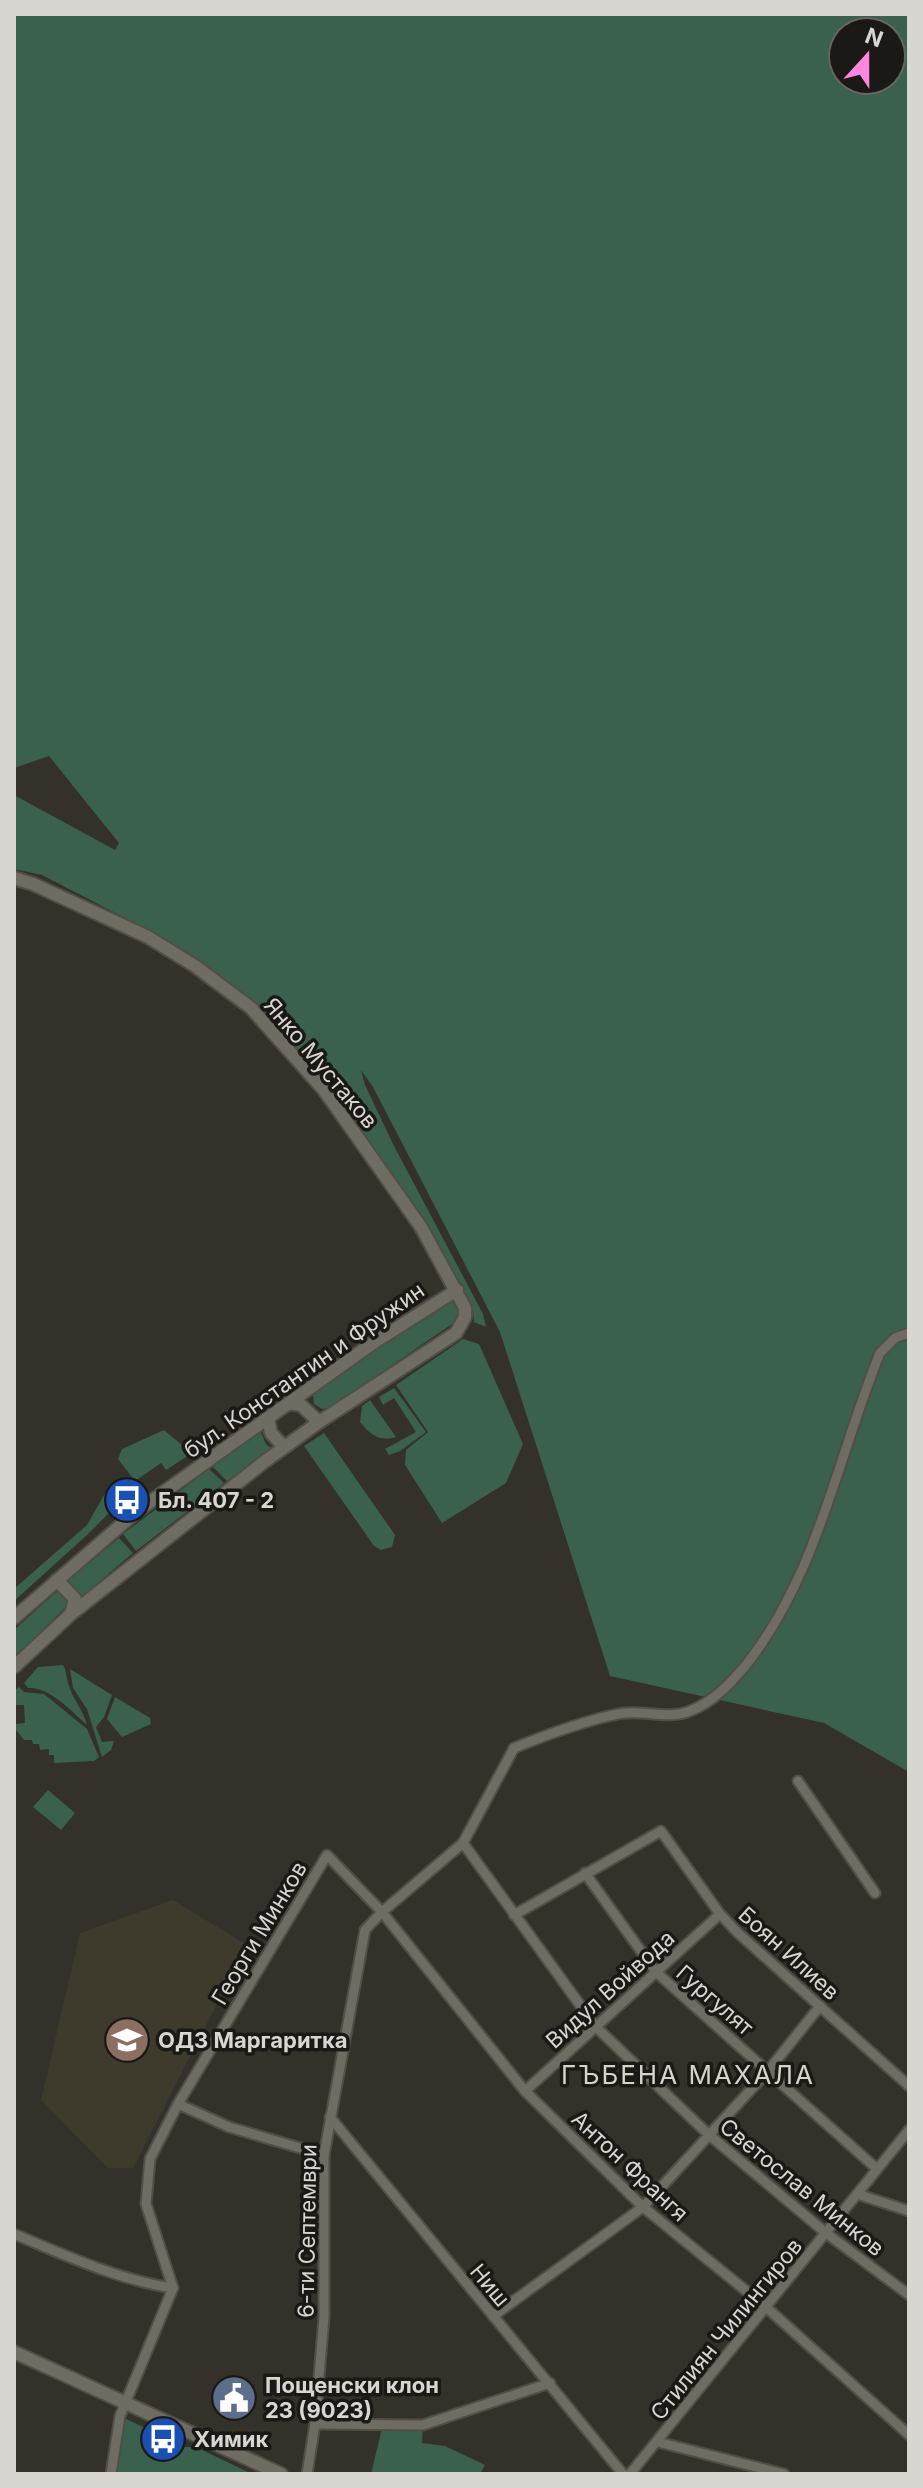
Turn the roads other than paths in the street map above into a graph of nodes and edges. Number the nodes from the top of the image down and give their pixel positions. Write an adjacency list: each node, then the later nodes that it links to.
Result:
1 (14, 878): 2 (street, Янко Мустаков)
2 (457, 1290): 4 (street, бул. Константин и Фружин); 7 (street, бул. Константин и Фружин)
3 (909, 1333): 15 (street)
4 (289, 1403): 5 (street); 6 (street, бул. Константин и Фружин)
5 (306, 1409): 7 (street); 8 (street)
6 (268, 1418): 9 (street); 10 (street, бул. Константин и Фружин)
7 (319, 1422): 8 (street, бул. Константин и Фружин)
8 (305, 1432): 9 (street)
9 (284, 1447): 11 (street)
10 (57, 1580): 11 (street); 12 (street, бул. Константин и Фружин)
11 (71, 1614): 13 (street)
12 (14, 1618)
13 (14, 1667)
14 (798, 1781): 18 (street)
15 (463, 1843): 19 (street, 6-ти Септември); 21 (street, Светослав Минков)
16 (327, 1855): 19 (street, Антон Франгя); 28 (street, Георги Минков)
17 (585, 1873): 20 (street, Боян Илиев); 21 (street); 22 (street, Гургулят)
18 (875, 1893)
19 (382, 1912): 27 (street, Антон Франгя); 29 (street, 6-ти Септември)
20 (720, 1914): 22 (street, Видул Войвода); 23 (street, Боян Илиев)
21 (514, 1915): 24 (street, Светослав Минков)
22 (656, 1972): 24 (street, Видул Войвода); 25 (street, Гургулят)
23 (820, 2006): 25 (street); 26 (street, Боян Илиев)
24 (596, 2027): 27 (street, Видул Войвода); 31 (street, Светослав Минков)
25 (768, 2071): 31 (street); 33 (street, Гургулят)
26 (909, 2086)
27 (525, 2091): 35 (street, Антон Франгя)
28 (178, 2104): 32 (street); 39 (street, Георги Минков)
29 (330, 2117): 32 (street, 6-ти Септември); 42 (street, Ниш)
30 (909, 2130): 33 (street, Стилиян Чилингиров)
31 (708, 2134): 35 (street); 37 (street, Светослав Минков)
32 (324, 2155): 46 (street, 6-ти Септември)
33 (877, 2169): 34 (street, Стилиян Чилингиров)
34 (857, 2194): 36 (street); 37 (street, Стилиян Чилингиров)
35 (643, 2207): 41 (street, Антон Франгя); 42 (street)
36 (909, 2211)
37 (826, 2233): 40 (street, Светослав Минков); 41 (street, Стилиян Чилингиров)
38 (14, 2234): 39 (street)
39 (173, 2288): 45 (street)
40 (909, 2295)
41 (766, 2307): 47 (street, Антон Франгя); 48 (street, Стилиян Чилингиров)
42 (493, 2316): 44 (street, Ниш)
43 (14, 2352): 45 (street)
44 (550, 2383): 46 (street); 52 (street, Ниш)
45 (124, 2405): 49 (street); 50 (street)
46 (315, 2424): 51 (street, 6-ти Септември)
47 (909, 2435)
48 (658, 2442): 53 (street, Стилиян Чилингиров); 54 (street)
49 (111, 2474)
50 (281, 2474)
51 (307, 2474)
52 (623, 2474)
53 (630, 2474)
54 (784, 2474)

